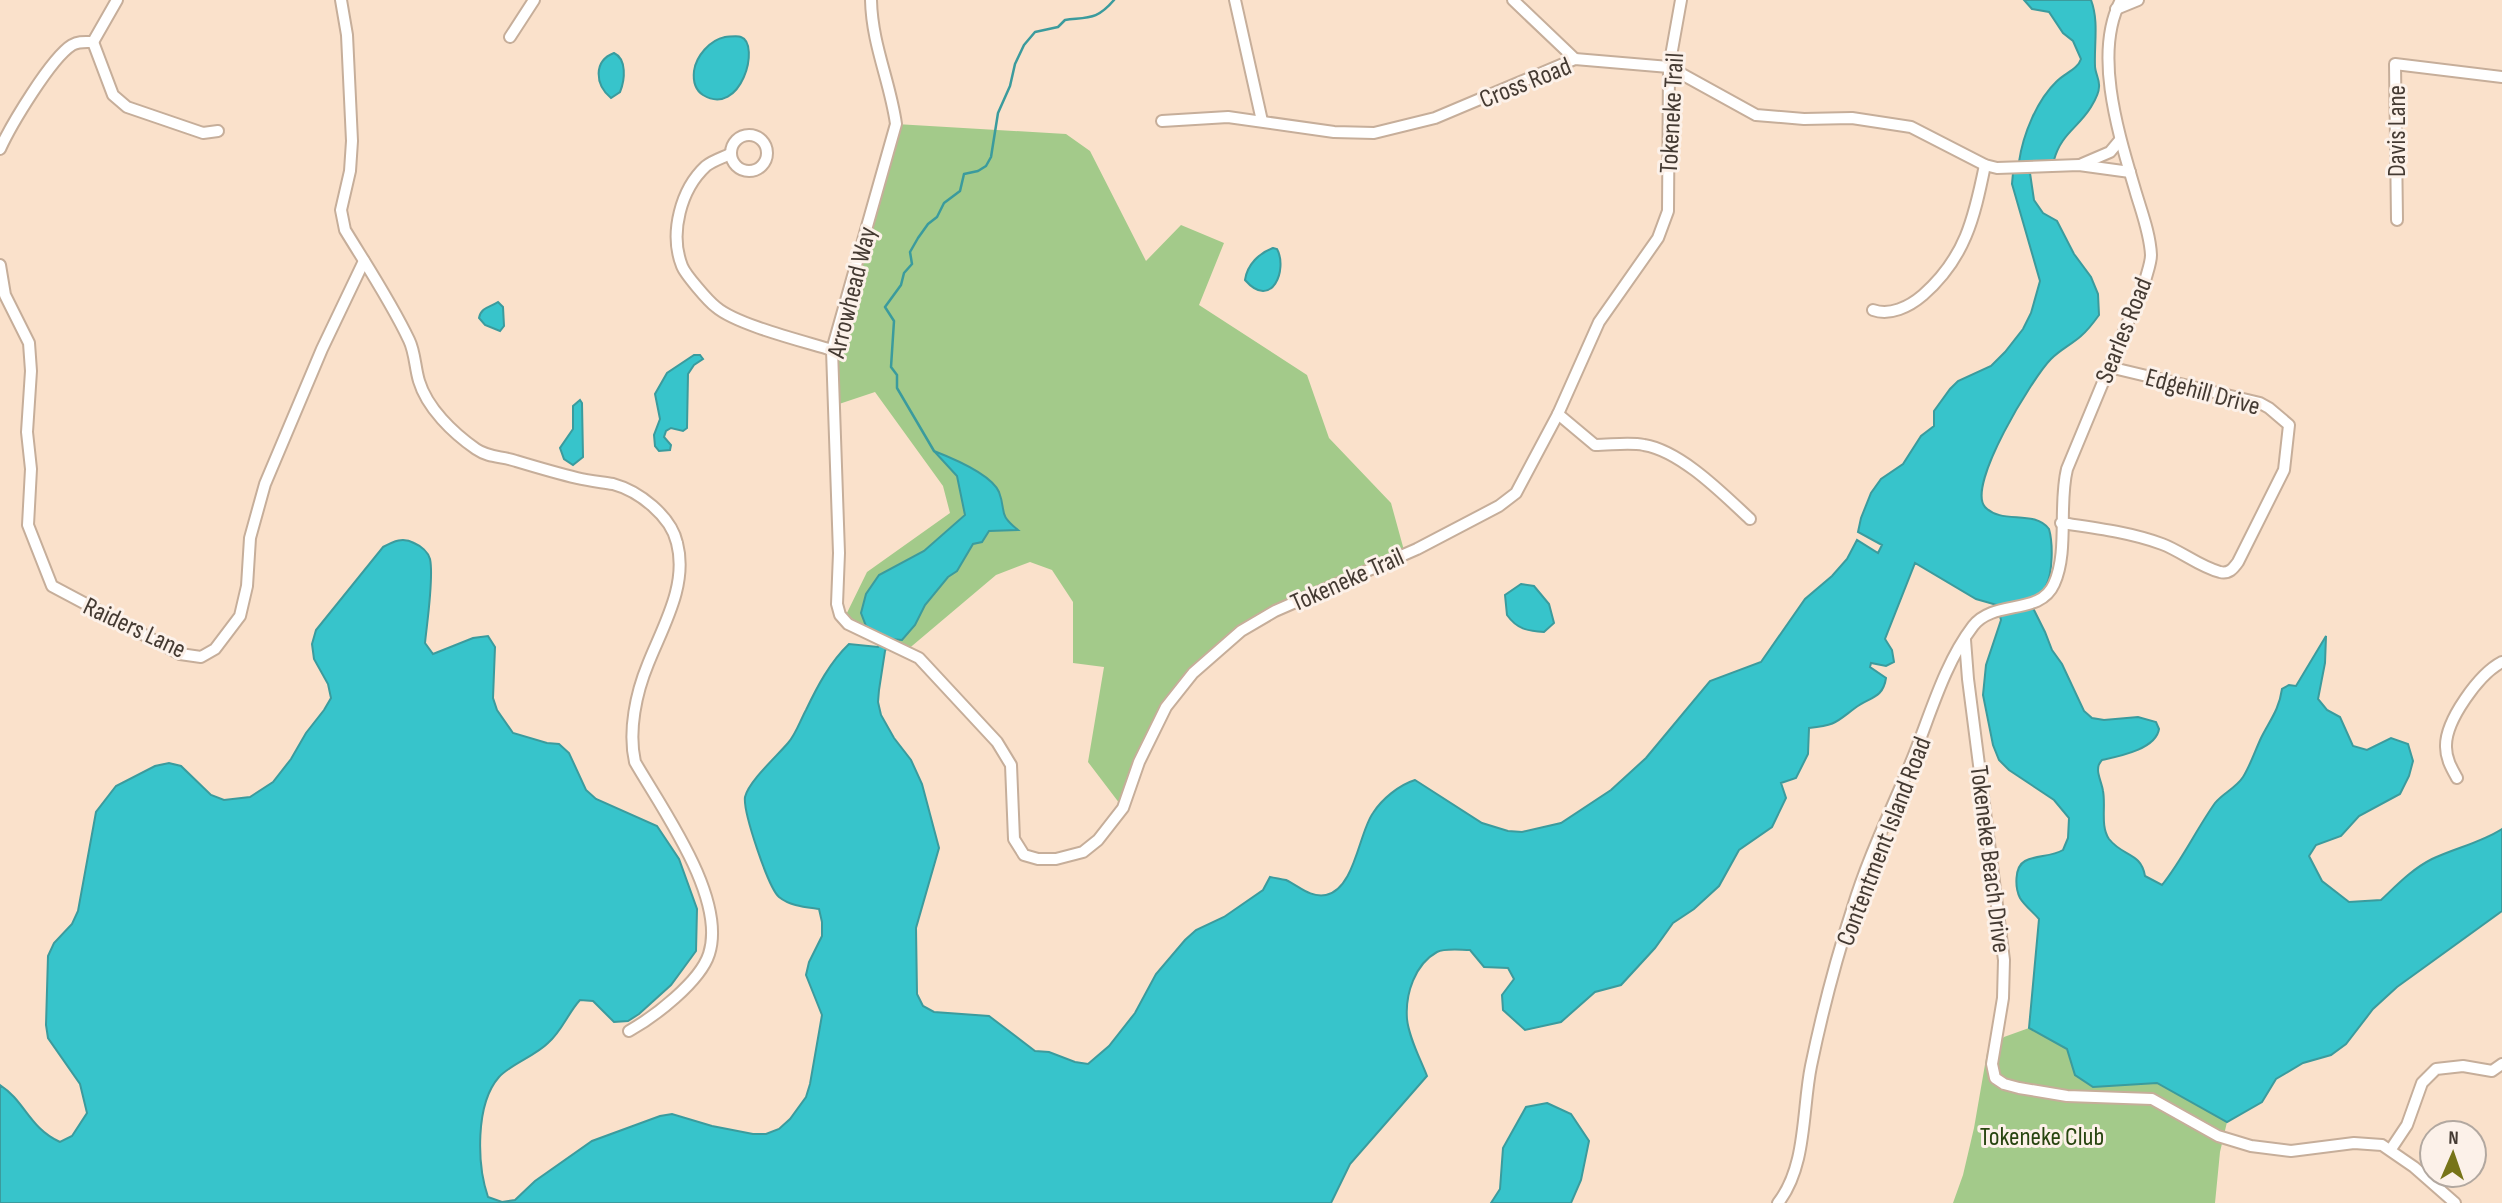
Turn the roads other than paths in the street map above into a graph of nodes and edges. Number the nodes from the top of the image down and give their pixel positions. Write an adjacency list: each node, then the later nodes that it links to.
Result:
1 (117, 0): 11 (street)
2 (341, 0): 25 (street)
3 (534, 0): 10 (street)
4 (871, 0): 28 (street, Arrowhead Way)
5 (1235, 0): 16 (street)
6 (1513, 0): 12 (street)
7 (1681, 0): 13 (street, Tokeneke Trail)
8 (2138, 0): 9 (street)
9 (2119, 5): 18 (street, Searles Road)
10 (510, 37)
11 (93, 42): 17 (street); 19 (street)
12 (1575, 59): 13 (street, Cross Road); 16 (street, Cross Road)
13 (1670, 67): 21 (street, Cross Road); 30 (street, Tokeneke Trail)
14 (2502, 77): 24 (street, Davis Lane)
15 (1162, 121): 16 (street, Cross Road)
16 (1262, 121)
17 (218, 131)
18 (2120, 140): 22 (street, Cross Road); 23 (street, Searles Road)
19 (0, 149)
20 (730, 154): 28 (street)
21 (1984, 165): 22 (street, Cross Road); 27 (street)
22 (2079, 165): 23 (street, Cross Road)
23 (2130, 172): 29 (street, Searles Road)
24 (2397, 220)
25 (364, 261): 26 (street, Raiders Lane); 38 (street)
26 (0, 265)
27 (1873, 310)
28 (832, 350): 35 (street, Arrowhead Way)
29 (2109, 367): 32 (street, Searles Road); 32 (street, Edgehill Drive)
30 (1558, 414): 31 (street); 35 (street, Tokeneke Trail)
31 (1750, 519)
32 (2061, 523): 33 (street, Searles Road)
33 (1988, 613): 34 (street, Contentment Island Road)
34 (1965, 640): 40 (street, Tokeneke Beach Drive); 41 (street, Contentment Island Road)
35 (890, 645)
36 (2502, 662): 37 (street)
37 (2457, 778)
38 (629, 1031)
39 (2502, 1063): 40 (street)
40 (2391, 1149): 42 (street)
41 (1778, 1203)
42 (2455, 1203)

